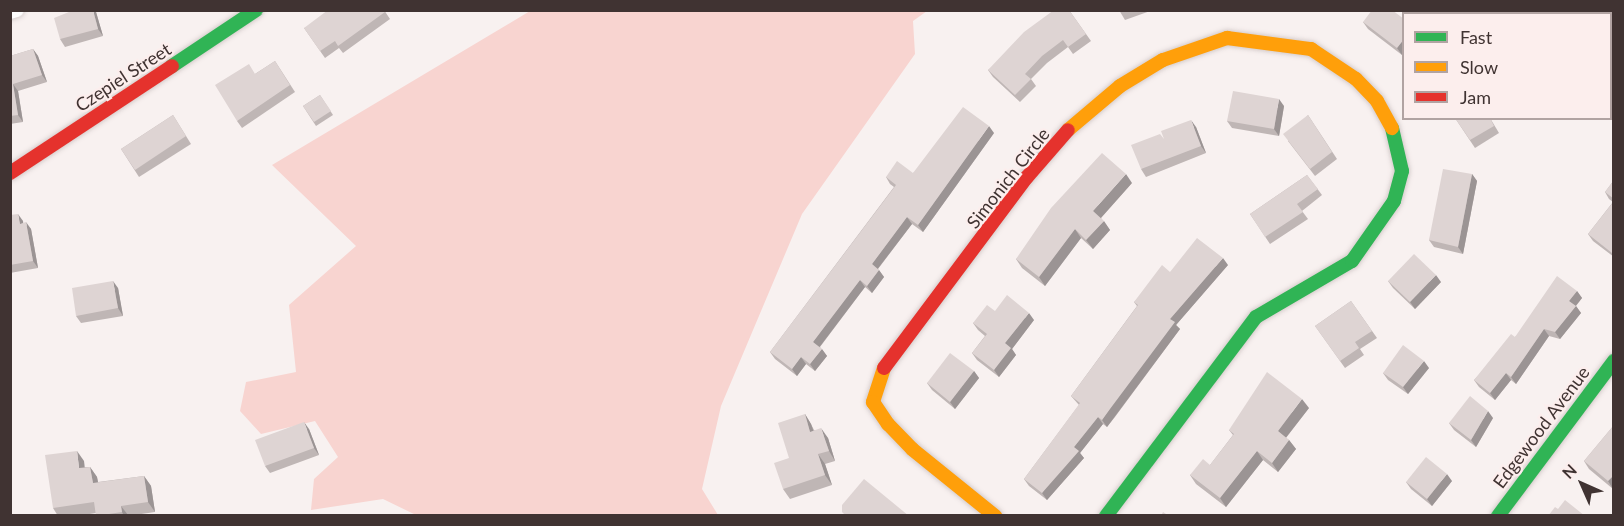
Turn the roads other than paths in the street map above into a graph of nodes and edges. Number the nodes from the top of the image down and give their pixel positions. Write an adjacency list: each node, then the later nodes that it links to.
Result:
1 (17, 10): 3 (lane)
2 (256, 10): 4 (street, Czepiel Street)
3 (10, 12)
4 (10, 173)
5 (1614, 361): 8 (street, Edgewood Avenue)
6 (995, 516): 7 (street, Simonich Circle)
7 (1106, 516)
8 (1498, 516)

